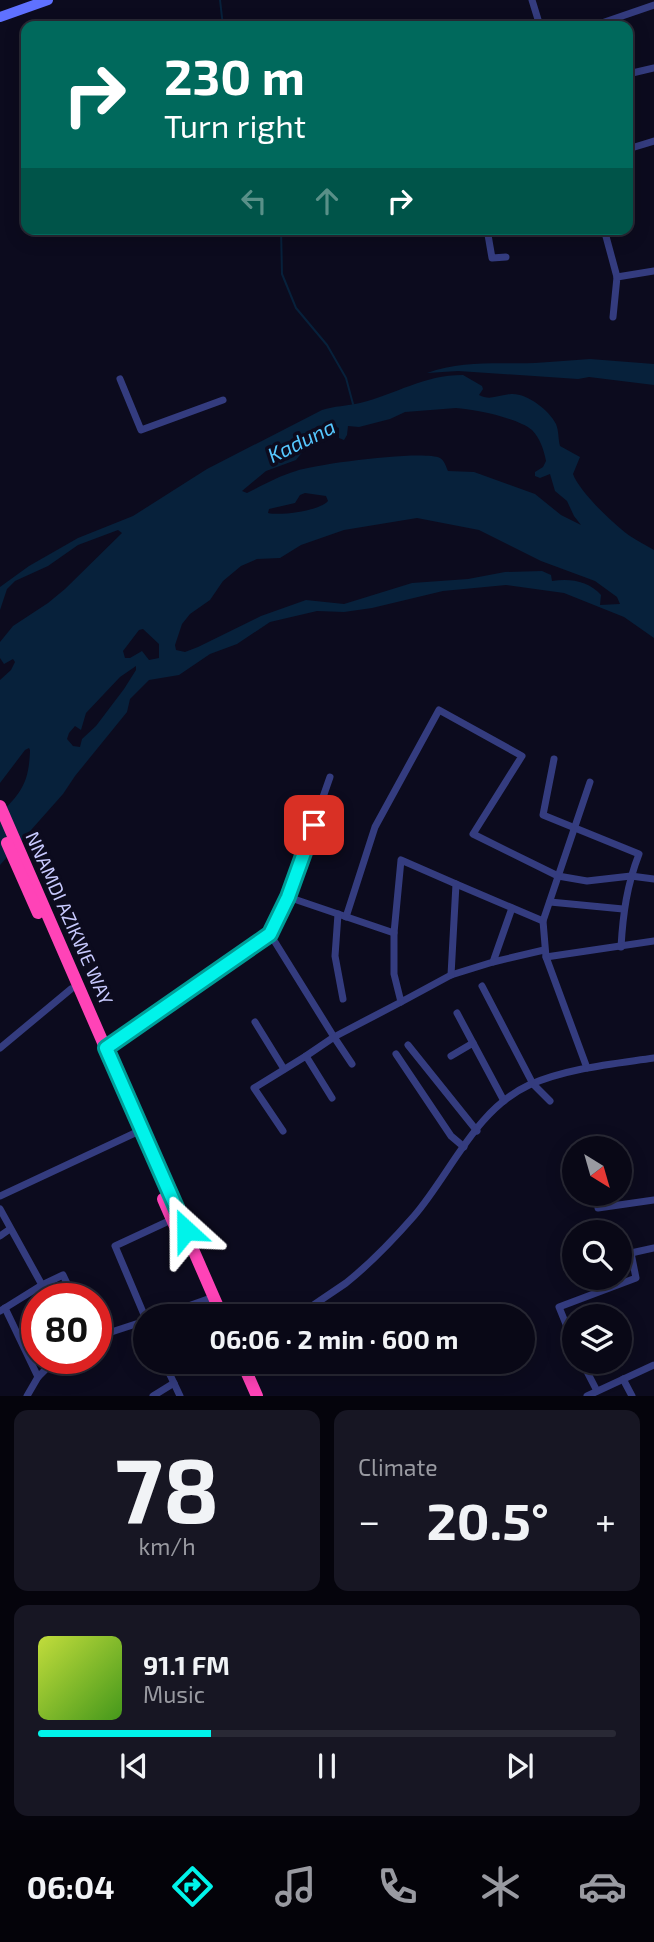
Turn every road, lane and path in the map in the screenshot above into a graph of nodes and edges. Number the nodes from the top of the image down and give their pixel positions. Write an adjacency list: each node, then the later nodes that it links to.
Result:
1 (48, 0): 4 (street)
2 (532, 0): 5 (street)
3 (654, 5): 6 (street)
4 (0, 17)
5 (539, 21)
6 (608, 21)
7 (654, 68): 8 (street)
8 (633, 73)
9 (654, 141): 10 (street)
10 (633, 147)
11 (488, 235): 13 (street)
12 (606, 235): 15 (street)
13 (506, 257)
14 (654, 271): 15 (street)
15 (617, 277): 16 (street)
16 (613, 317)
17 (120, 379): 18 (street)
18 (223, 400)
19 (554, 759): 24 (street)
20 (330, 777): 30 (street)
21 (590, 782): 24 (street)
22 (0, 806): 27 (highway, NNAMDI AZIKWE WAY)
23 (0, 827): 27 (highway, NNAMDI AZIKWE WAY)
24 (574, 828): 25 (street); 26 (street)
25 (558, 876): 26 (street); 31 (street); 35 (street)
26 (631, 876): 28 (street); 33 (street)
27 (27, 878): 45 (highway, NNAMDI AZIKWE WAY); 54 (highway, NNAMDI AZIKWE WAY)
28 (654, 879)
29 (456, 884): 32 (street); 37 (street); 43 (street)
30 (288, 897): 34 (street); 38 (street)
31 (550, 902): 33 (street); 36 (street)
32 (512, 908): 36 (street); 42 (street)
33 (623, 909): 40 (street)
34 (338, 914): 35 (street); 46 (street)
35 (346, 917): 37 (street)
36 (542, 921): 41 (street)
37 (394, 933): 47 (street)
38 (270, 934): 50 (street); 54 (street)
39 (654, 941): 40 (street)
40 (621, 947): 41 (street)
41 (545, 954): 42 (street); 60 (street)
42 (493, 962): 43 (street)
43 (451, 975): 47 (street)
44 (482, 986): 62 (street)
45 (71, 989): 53 (street); 68 (highway, NNAMDI AZIKWE WAY)
46 (343, 999)
47 (401, 1002): 50 (street)
48 (457, 1013): 51 (street)
49 (255, 1022): 61 (street)
50 (334, 1037): 56 (street); 59 (street)
51 (473, 1043): 57 (street); 64 (street)
52 (408, 1045): 67 (street)
53 (0, 1048)
54 (106, 1048): 86 (highway, NNAMDI AZIKWE WAY)
55 (396, 1055): 69 (street)
56 (306, 1056): 61 (street); 63 (street)
57 (451, 1056)
58 (654, 1058): 60 (street)
59 (352, 1064)
60 (587, 1068): 62 (street)
61 (284, 1069): 66 (street)
62 (533, 1084): 64 (street); 65 (street)
63 (332, 1098)
64 (504, 1101): 67 (street)
65 (550, 1101)
66 (283, 1131)
67 (477, 1131): 69 (street)
68 (135, 1133): 70 (street); 74 (highway, NNAMDI AZIKWE WAY)
69 (464, 1147): 87 (street)
70 (0, 1196)
71 (654, 1200): 72 (street)
72 (598, 1208)
73 (0, 1209): 75 (street)
74 (171, 1220): 82 (highway, NNAMDI AZIKWE WAY); 83 (street)
75 (10, 1230): 76 (street); 78 (street)
76 (0, 1237)
77 (654, 1248): 88 (street)
78 (41, 1283)
79 (44, 1283): 80 (street)
80 (67, 1283)
81 (21, 1297): 89 (street)
82 (208, 1299): 84 (street); 85 (highway, NNAMDI AZIKWE WAY)
83 (139, 1304)
84 (194, 1304)
85 (210, 1304)
86 (217, 1304)
87 (315, 1304)
88 (567, 1304)
89 (3, 1309): 98 (street)
90 (133, 1323): 91 (street)
91 (112, 1331)
92 (654, 1365): 99 (street)
93 (41, 1374): 98 (street)
94 (170, 1374): 100 (street)
95 (240, 1374): 105 (highway)
96 (247, 1374): 106 (highway)
97 (588, 1374): 101 (street)
98 (38, 1377): 102 (street)
99 (623, 1379): 101 (street); 108 (street)
100 (174, 1383): 103 (street); 104 (street)
101 (597, 1391): 107 (street)
102 (27, 1396)
103 (153, 1396)
104 (180, 1396)
105 (250, 1396)
106 (257, 1396)
107 (587, 1396)
108 (632, 1396)

